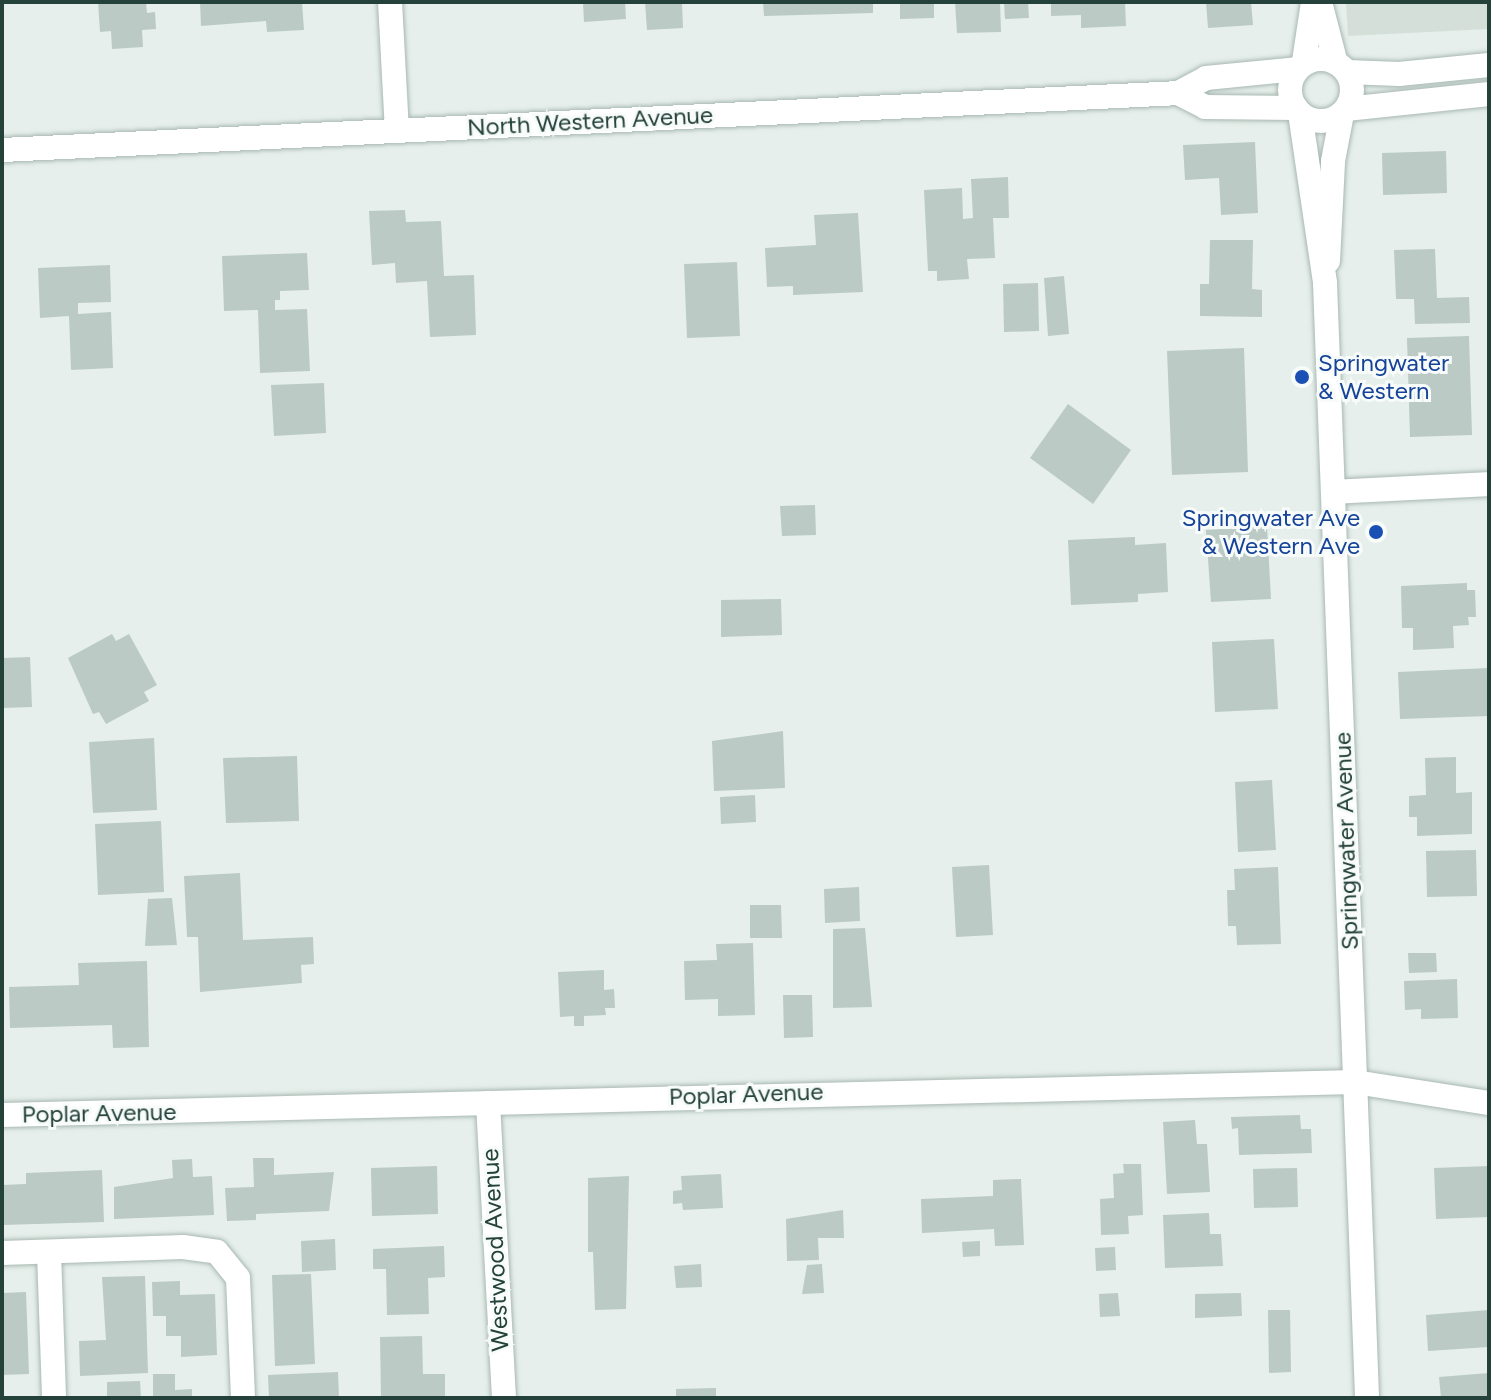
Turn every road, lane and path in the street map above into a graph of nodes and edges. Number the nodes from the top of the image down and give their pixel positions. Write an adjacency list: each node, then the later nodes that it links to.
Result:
1 (390, 2): 11 (street)
2 (1313, 2): 4 (street)
3 (1320, 2): 6 (street)
4 (1301, 65): 6 (street, North Western Avenue); 7 (street, North Western Avenue); 9 (street)
5 (1489, 65): 6 (street, North Western Avenue)
6 (1341, 66): 10 (street)
7 (1178, 93): 9 (street, North Western Avenue); 11 (street, North Western Avenue)
8 (1489, 94): 10 (street, North Western Avenue)
9 (1298, 111): 10 (street, North Western Avenue); 13 (street, Springwater Avenue)
10 (1344, 112): 13 (street, Springwater Avenue)
11 (397, 130): 12 (street, North Western Avenue)
12 (2, 150)
13 (1325, 283): 15 (street, Springwater Avenue)
14 (1489, 484): 15 (street)
15 (1333, 492): 16 (street, Springwater Avenue)
16 (1355, 1082): 17 (street, Poplar Avenue); 18 (street, Poplar Avenue); 25 (street, Springwater Avenue)
17 (488, 1103): 19 (street, Poplar Avenue); 24 (street, Westwood Avenue)
18 (1489, 1103)
19 (2, 1115)
20 (2, 1253): 21 (street)
21 (49, 1253): 22 (street); 23 (street)
22 (54, 1398)
23 (243, 1398)
24 (504, 1398)
25 (1367, 1398)

